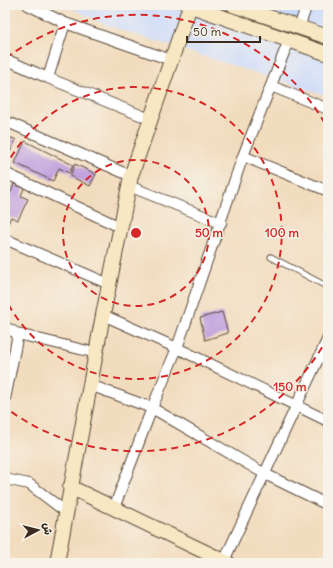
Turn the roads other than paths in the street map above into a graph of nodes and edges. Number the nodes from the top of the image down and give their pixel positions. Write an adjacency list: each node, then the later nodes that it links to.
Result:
1 (28, 5): 6 (street)
2 (189, 5): 9 (street); 12 (street)
3 (233, 5): 5 (street)
4 (307, 5): 7 (street)
5 (254, 8): 7 (street)
6 (65, 22): 12 (street); 13 (street)
7 (299, 27): 8 (street)
8 (328, 37)
9 (289, 40): 10 (street); 14 (street)
10 (328, 54)
11 (5, 59): 13 (street)
12 (171, 60): 16 (street)
13 (48, 78): 16 (street)
14 (271, 86): 15 (street); 18 (street)
15 (328, 109)
16 (150, 119): 20 (street)
17 (5, 121): 20 (street)
18 (243, 156): 21 (street); 22 (street)
19 (5, 173): 23 (street)
20 (130, 181): 22 (street); 23 (street)
21 (328, 191)
22 (220, 223): 32 (street)
23 (120, 227): 26 (street)
24 (5, 239): 26 (street)
25 (271, 257): 27 (lane)
26 (109, 284): 28 (street)
27 (328, 287)
28 (103, 315): 32 (street); 33 (street)
29 (5, 327): 30 (street)
30 (18, 334): 33 (street); 35 (street)
31 (327, 341): 36 (street)
32 (177, 348): 36 (street); 37 (street)
33 (96, 352): 34 (street)
34 (90, 385): 37 (street); 41 (street)
35 (5, 400)
36 (297, 405): 38 (street); 39 (street)
37 (152, 408): 39 (street); 43 (street)
38 (328, 421)
39 (265, 474): 42 (street); 45 (street)
40 (5, 479): 44 (street)
41 (70, 487): 43 (street); 44 (street)
42 (328, 505)
43 (114, 508): 45 (street)
44 (66, 512): 46 (street)
45 (225, 562)
46 (57, 563)

